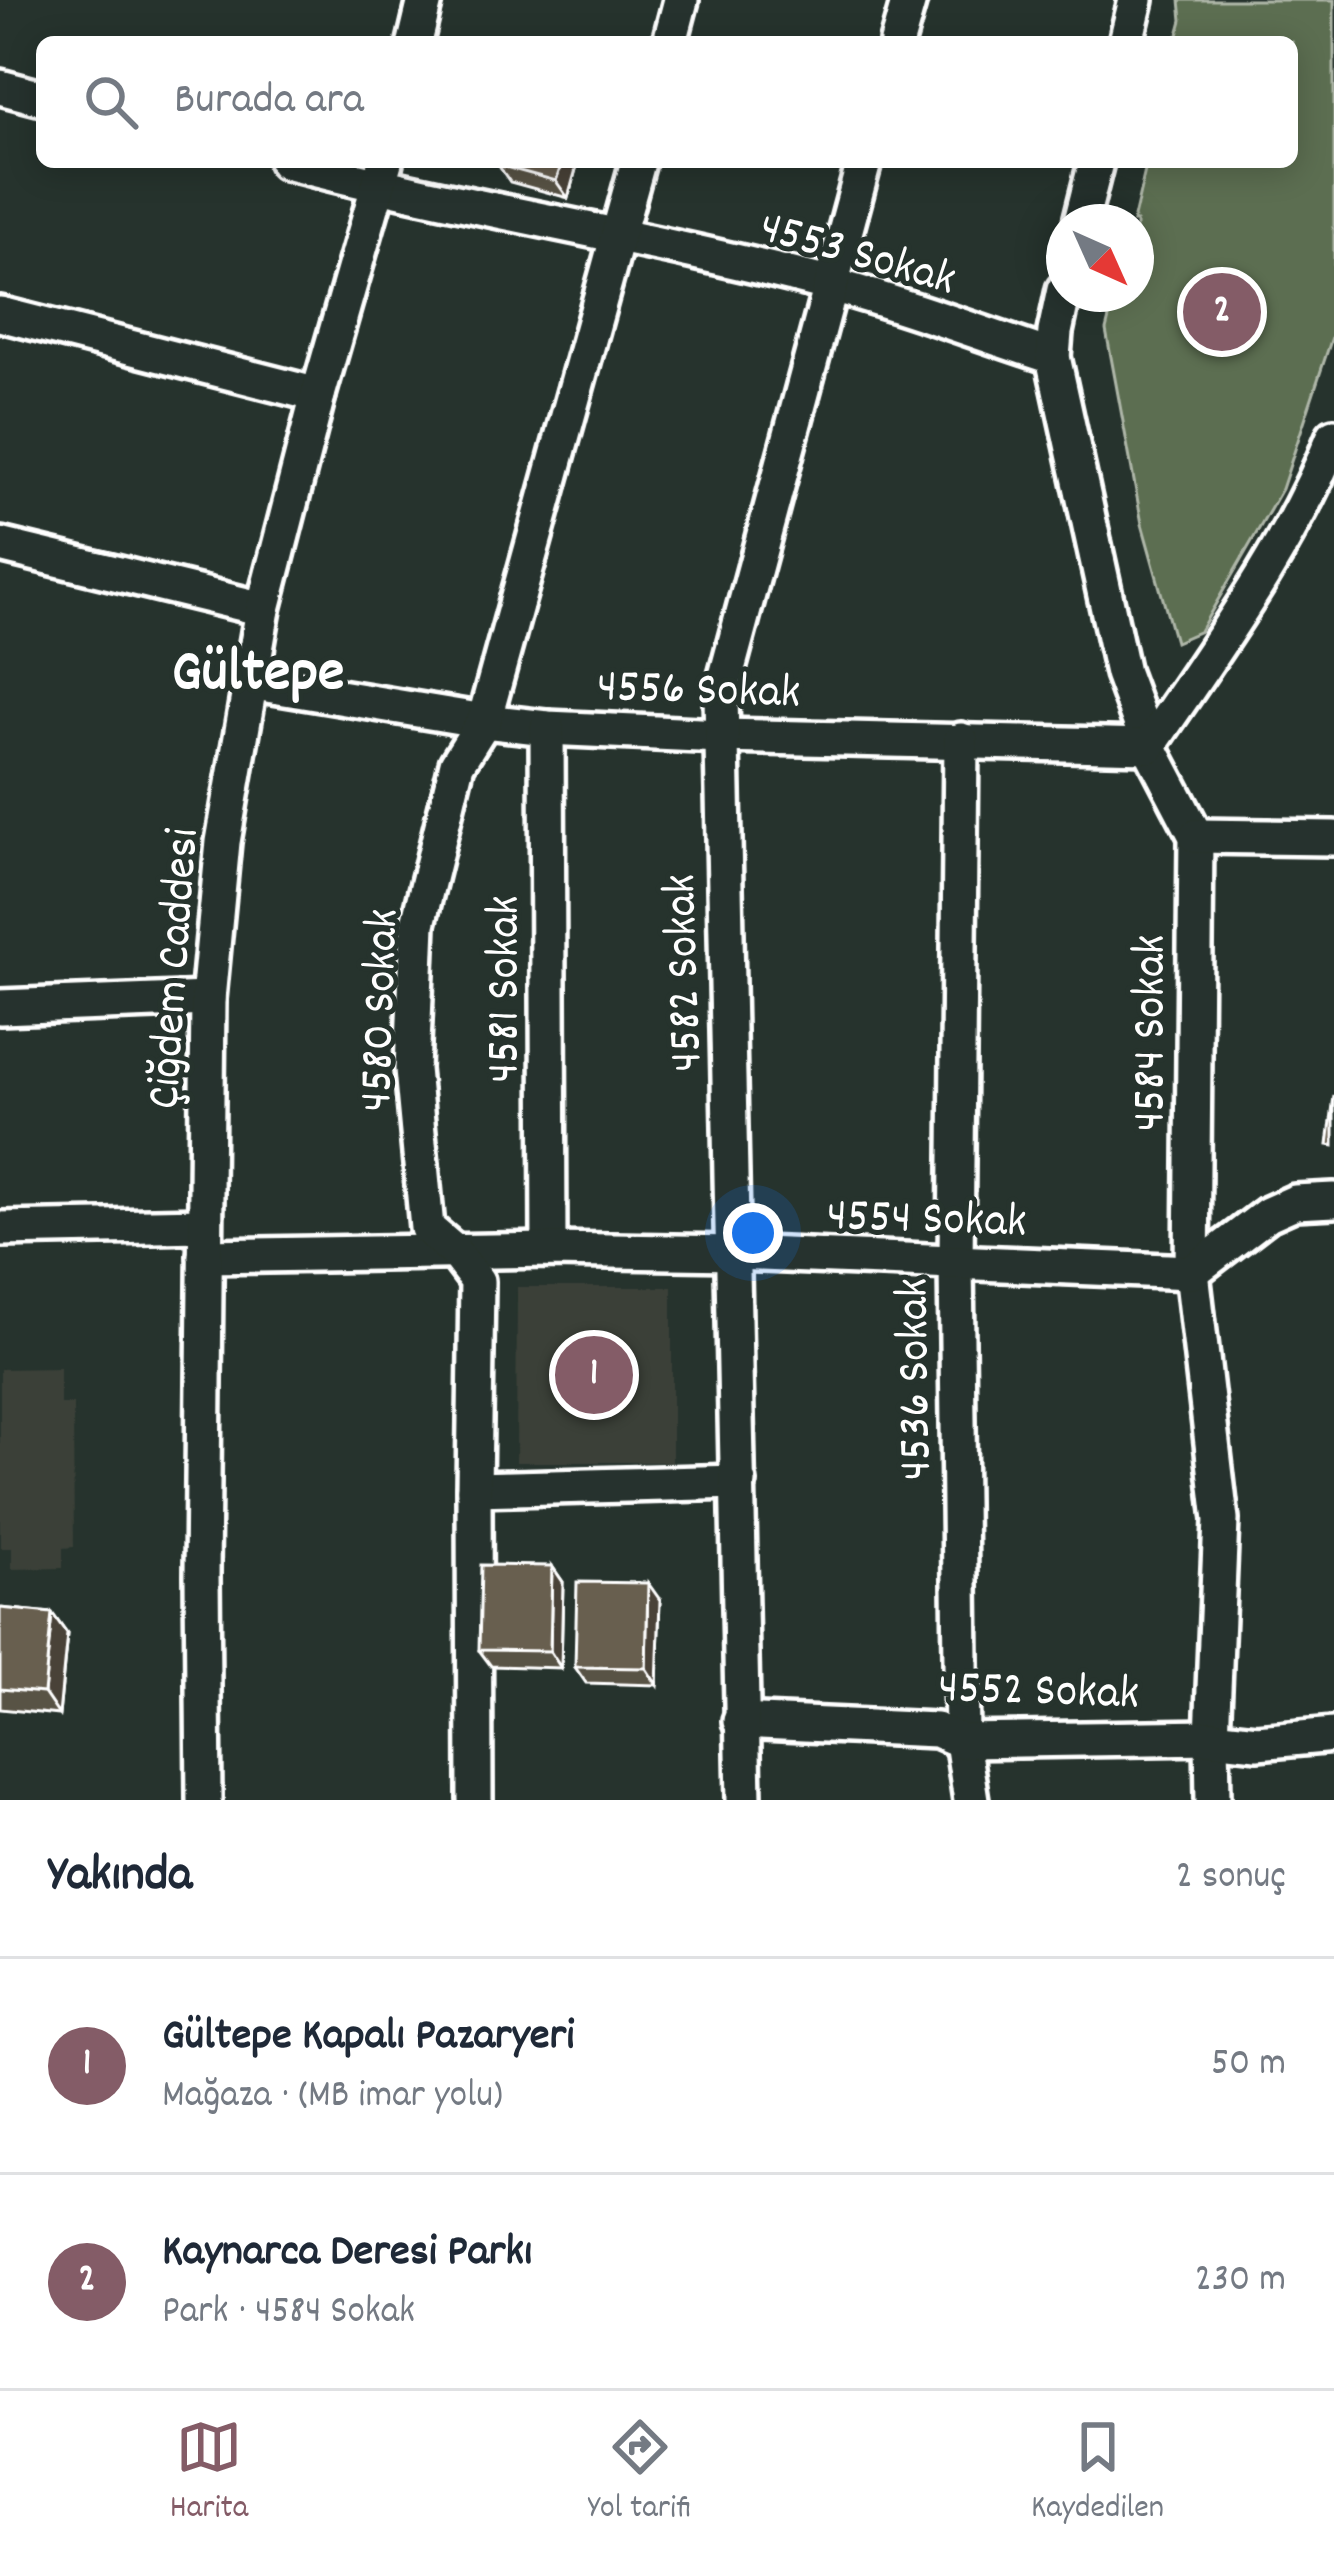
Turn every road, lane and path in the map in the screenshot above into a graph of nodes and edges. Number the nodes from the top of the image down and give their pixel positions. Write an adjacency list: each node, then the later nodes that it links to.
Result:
1 (425, 0): 5 (street)
2 (681, 0): 6 (street)
3 (909, 0): 7 (street)
4 (1136, 0): 8 (street)
5 (416, 36)
6 (672, 36)
7 (899, 36)
8 (1127, 36)
9 (0, 87): 10 (street)
10 (36, 96)
11 (334, 168): 15 (street, 4553 Sokak)
12 (636, 168): 17 (street, 4580 Sokak)
13 (862, 168): 18 (street, 4582 Sokak)
14 (1094, 168): 16 (street)
15 (382, 174): 17 (street, 4553 Sokak); 22 (street, Çiğdem Caddesi)
16 (1086, 204)
17 (619, 236): 18 (street, 4553 Sokak); 27 (street, 4580 Sokak)
18 (830, 284): 21 (street, 4553 Sokak); 29 (street, 4582 Sokak)
19 (1059, 312): 21 (street, 4584 Sokak)
20 (0, 314): 22 (street)
21 (1053, 357): 31 (street, 4584 Sokak)
22 (318, 395): 25 (street, Çiğdem Caddesi)
23 (1334, 436): 31 (street)
24 (0, 545): 25 (street)
25 (262, 610): 26 (street, Çiğdem Caddesi)
26 (249, 682): 27 (street, 4556 Sokak); 34 (street, Çiğdem Caddesi)
27 (484, 721): 28 (street, 4556 Sokak); 40 (street, 4580 Sokak)
28 (548, 728): 29 (street, 4556 Sokak); 39 (street, 4581 Sokak)
29 (721, 736): 30 (street, 4556 Sokak); 41 (street, 4582 Sokak)
30 (961, 740): 31 (street, 4556 Sokak); 42 (street, 4536 Sokak)
31 (1149, 746): 32 (street, 4584 Sokak)
32 (1196, 836): 33 (street); 43 (street, 4584 Sokak)
33 (1334, 838)
34 (208, 1000): 35 (street); 38 (street, Çiğdem Caddesi)
35 (0, 1007)
36 (1334, 1200): 43 (street)
37 (0, 1229): 38 (street, 4554 Sokak)
38 (204, 1240): 40 (street, 4554 Sokak); 50 (street, Çiğdem Caddesi)
39 (549, 1250): 40 (street, 4554 Sokak); 41 (street, 4554 Sokak)
40 (455, 1252): 45 (street, 4580 Sokak)
41 (735, 1253): 42 (street, 4554 Sokak); 44 (street, 4582 Sokak)
42 (956, 1263): 43 (street, 4554 Sokak); 49 (street, 4536 Sokak)
43 (1192, 1273): 48 (street, 4584 Sokak)
44 (739, 1482): 45 (street); 46 (street, 4582 Sokak)
45 (474, 1489): 51 (street, 4580 Sokak)
46 (740, 1721): 49 (street, 4552 Sokak); 52 (street, 4582 Sokak)
47 (1334, 1735): 48 (street, 4552 Sokak)
48 (1212, 1737): 49 (street, 4552 Sokak); 54 (street, 4584 Sokak)
49 (962, 1741): 53 (street, 4536 Sokak)
50 (204, 1800)
51 (475, 1800)
52 (744, 1800)
53 (971, 1800)
54 (1213, 1800)

